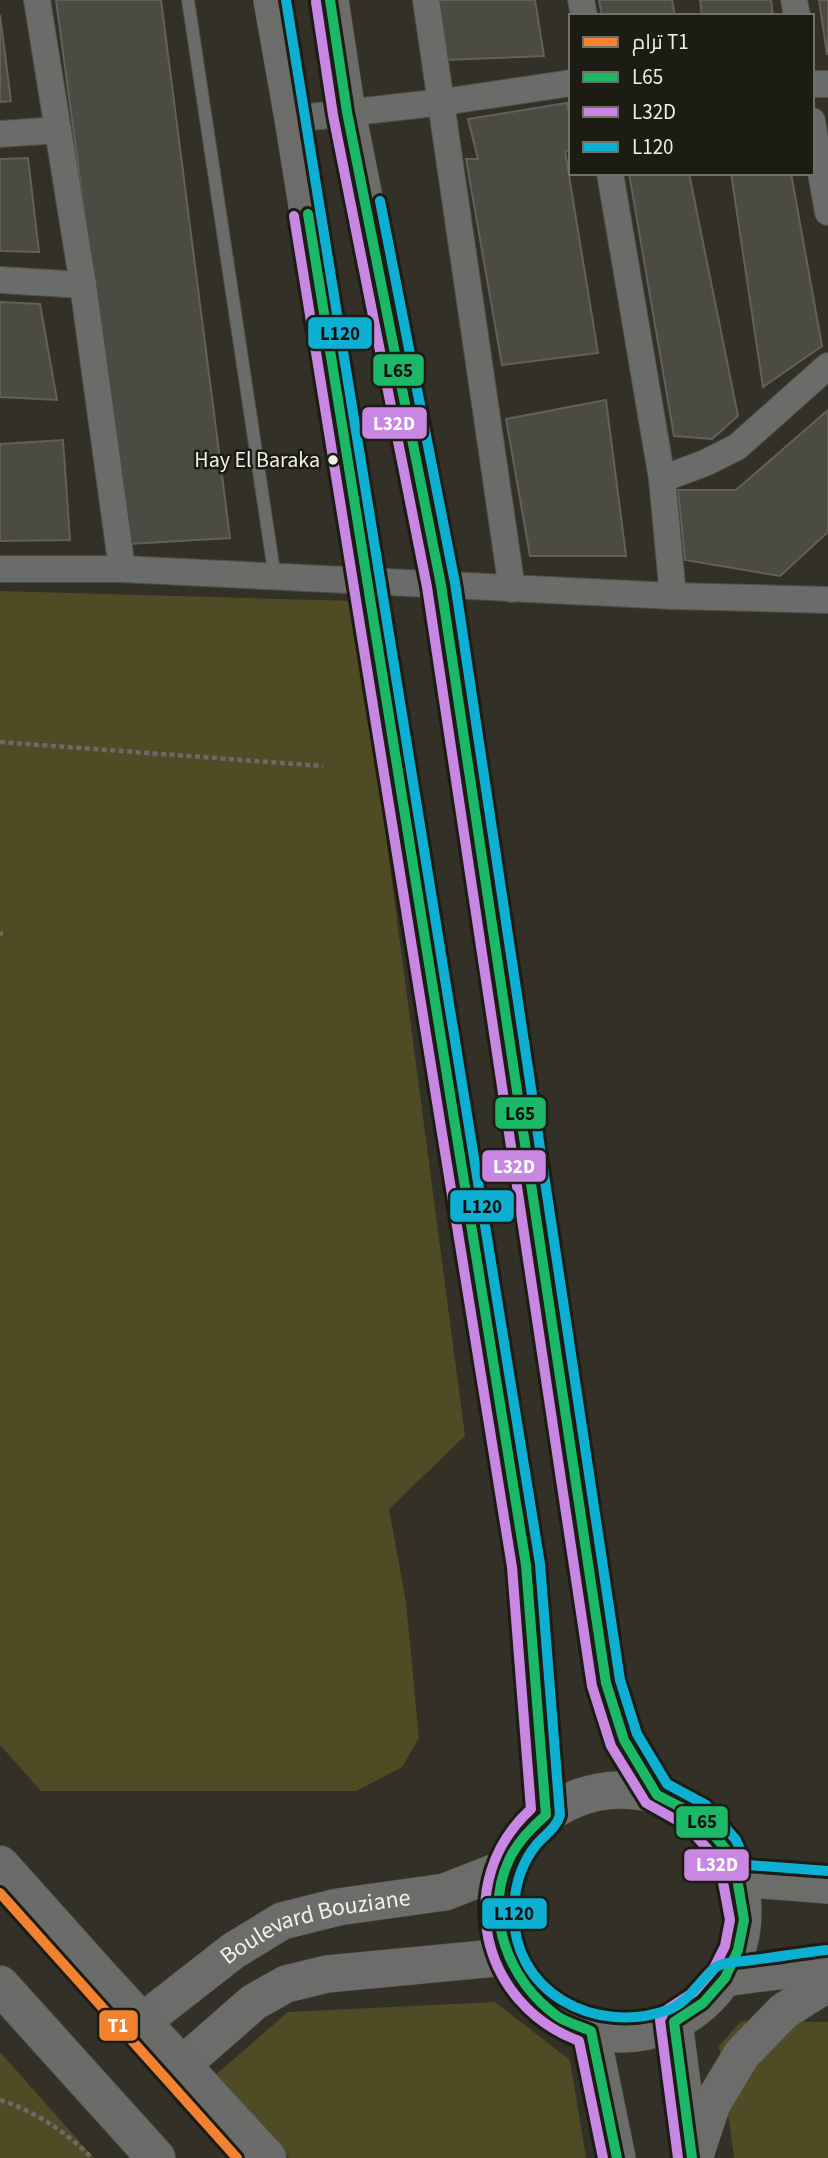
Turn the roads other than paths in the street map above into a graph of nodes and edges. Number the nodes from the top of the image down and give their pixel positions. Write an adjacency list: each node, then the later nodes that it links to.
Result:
1 (37, 0): 10 (street)
2 (188, 0): 21 (lane)
3 (272, 0): 9 (main road)
4 (330, 0): 8 (main road)
5 (426, 0): 7 (street)
6 (569, 83): 7 (street)
7 (443, 102): 8 (street); 24 (street)
8 (348, 112): 9 (street); 23 (main road)
9 (293, 119): 22 (main road)
10 (58, 130): 12 (street); 16 (street)
11 (814, 132): 14 (street)
12 (0, 134)
13 (610, 175): 18 (street)
14 (828, 212)
15 (0, 280): 16 (street)
16 (83, 285): 20 (street)
17 (828, 366): 18 (street)
18 (662, 479): 26 (street)
19 (0, 569): 20 (street)
20 (122, 569): 21 (street)
21 (275, 578): 22 (street)
22 (367, 581): 23 (street); 28 (main road)
23 (441, 585): 24 (street); 27 (main road)
24 (512, 589): 26 (street)
25 (822, 594): 26 (street)
26 (673, 596)
27 (657, 1795): 28 (main road); 31 (main road)
28 (546, 1815): 30 (main road)
29 (0, 1865): 38 (main road)
30 (506, 1868): 33 (main road); 38 (main road, Boulevard Bouziane)
31 (737, 1878): 32 (main road); 35 (main road)
32 (828, 1885)
33 (506, 1957): 40 (main road); 41 (main road, Boulevard Bouziane)
34 (828, 1964): 35 (main road)
35 (725, 1978): 39 (main road)
36 (828, 1983): 45 (main road)
37 (0, 1985): 42 (main road)
38 (142, 2022): 41 (main road)
39 (674, 2022): 40 (main road); 45 (main road)
40 (592, 2031): 44 (main road)
41 (182, 2065): 43 (main road)
42 (156, 2158)
43 (267, 2158)
44 (617, 2158)
45 (693, 2158)

